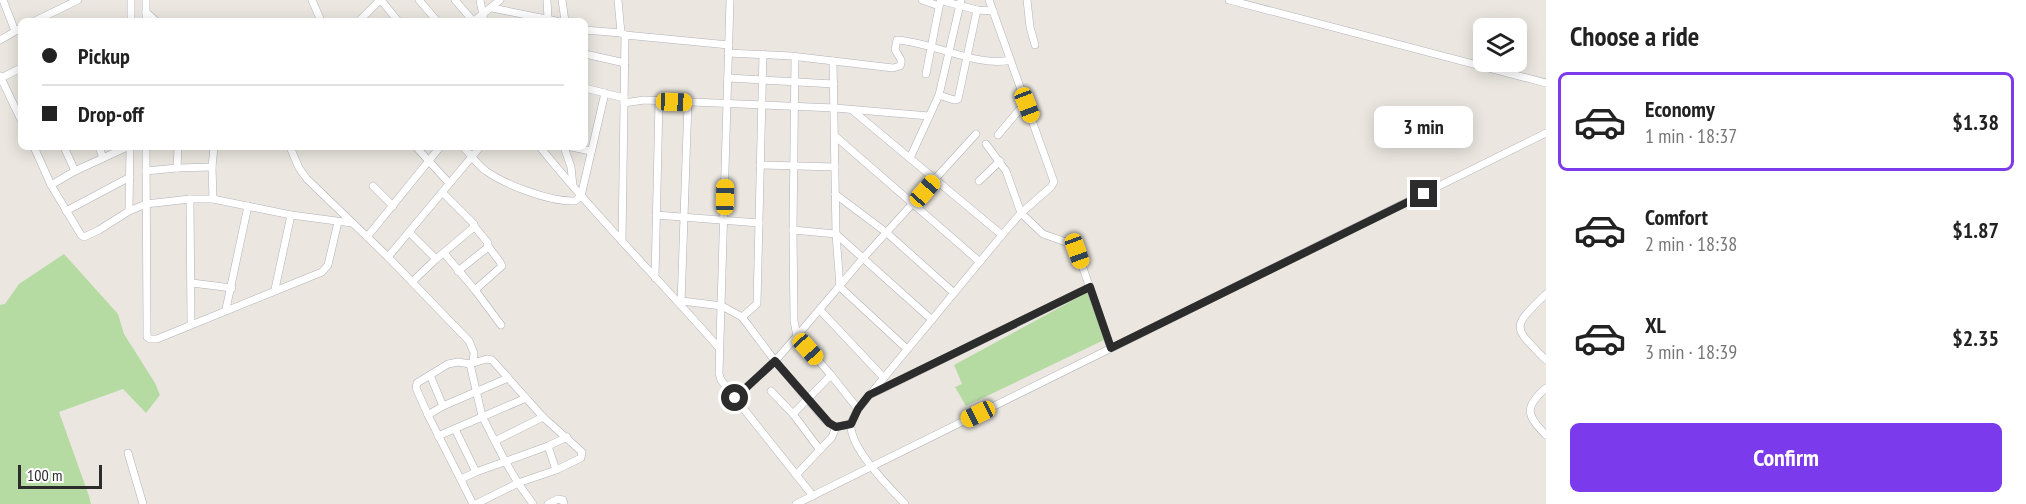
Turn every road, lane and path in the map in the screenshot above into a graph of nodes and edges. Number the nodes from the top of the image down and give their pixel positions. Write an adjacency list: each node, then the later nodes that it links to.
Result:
1 (3, 0): 38 (street)
2 (78, 0): 25 (street)
3 (131, 0): 26 (street)
4 (146, 0): 24 (street)
5 (312, 0): 29 (street)
6 (380, 0): 30 (street); 31 (street)
7 (419, 0): 32 (street)
8 (455, 0): 33 (street)
9 (480, 0): 34 (street)
10 (500, 0): 21 (street)
11 (547, 0): 36 (street)
12 (562, 0): 37 (street)
13 (618, 0): 40 (street)
14 (730, 0): 42 (street)
15 (922, 0): 20 (street)
16 (989, 0): 23 (street)
17 (1027, 0): 43 (street)
18 (1229, 0): 60 (street)
19 (960, 3): 20 (street); 22 (street); 45 (street)
20 (939, 6): 44 (street)
21 (492, 8): 34 (street); 35 (street)
22 (977, 10): 23 (street); 49 (street)
23 (993, 11): 51 (street)
24 (146, 12): 27 (street); 28 (street)
25 (41, 18)
26 (131, 18)
27 (146, 18)
28 (153, 18)
29 (320, 18)
30 (362, 18)
31 (395, 18)
32 (434, 18)
33 (471, 18)
34 (483, 18)
35 (543, 18)
36 (548, 18)
37 (565, 18)
38 (18, 30): 41 (street)
39 (588, 30): 40 (street)
40 (623, 34): 42 (street); 53 (street)
41 (0, 40)
42 (729, 45): 46 (street)
43 (1035, 45)
44 (931, 46): 45 (street); 52 (street); 55 (street)
45 (948, 51): 49 (street); 64 (street)
46 (728, 53): 47 (street); 57 (street)
47 (763, 54): 50 (street); 58 (street)
48 (588, 55): 53 (street)
49 (968, 56): 51 (street); 64 (street)
50 (795, 57): 52 (street); 59 (street)
51 (1010, 60): 70 (street)
52 (833, 61): 61 (street)
53 (625, 63): 65 (street)
54 (18, 69): 56 (street)
55 (926, 74)
56 (1, 77): 74 (street)
57 (728, 78): 58 (street); 68 (street)
58 (763, 80): 59 (street); 69 (street)
59 (795, 82): 61 (street); 71 (street)
60 (1546, 83)
61 (834, 84): 72 (street)
62 (588, 89): 63 (street)
63 (605, 93): 65 (street); 97 (street)
64 (939, 95): 75 (street)
65 (624, 100): 66 (street); 143 (street)
66 (659, 101): 67 (street); 130 (street)
67 (688, 102): 68 (street); 131 (street)
68 (728, 103): 69 (street); 132 (street)
69 (762, 105): 71 (street); 103 (street)
70 (1027, 105): 78 (street); 128 (street)
71 (795, 106): 72 (street); 104 (street)
72 (835, 108): 73 (street); 79 (street)
73 (851, 109): 75 (street); 100 (street)
74 (18, 114)
75 (929, 116): 100 (street)
76 (1546, 133): 171 (street)
77 (976, 134): 111 (street)
78 (998, 135)
79 (835, 136): 106 (street); 123 (street)
80 (986, 144): 101 (street)
81 (35, 150): 114 (street)
82 (65, 150): 108 (street)
83 (100, 150): 99 (street)
84 (122, 150): 99 (street)
85 (129, 150): 110 (street)
86 (146, 150): 109 (street)
87 (178, 150): 107 (street)
88 (214, 150): 105 (street)
89 (291, 150): 135 (street)
90 (419, 150): 102 (street)
91 (438, 150): 102 (street)
92 (466, 150): 98 (street)
93 (477, 150): 98 (street)
94 (542, 150): 116 (street)
95 (565, 150): 116 (street)
96 (586, 150): 97 (street)
97 (591, 151): 119 (street)
98 (472, 156): 113 (street); 119 (street)
99 (103, 158): 108 (street)
100 (910, 158): 111 (street)
101 (1000, 161): 112 (street); 128 (street)
102 (430, 162): 113 (street); 125 (street)
103 (760, 165): 104 (street); 134 (street)
104 (794, 166): 106 (street); 137 (street)
105 (212, 167): 107 (street); 120 (street)
106 (835, 167): 118 (street)
107 (177, 168): 109 (street)
108 (75, 171): 114 (street)
109 (146, 171): 122 (street)
110 (130, 177): 126 (street); 127 (street)
111 (936, 178): 123 (street); 141 (street)
112 (979, 181)
113 (449, 183): 117 (street)
114 (51, 185): 126 (street)
115 (373, 186): 125 (street)
116 (574, 189): 119 (street)
117 (442, 192): 136 (street); 138 (street)
118 (835, 194): 139 (street); 140 (street)
119 (581, 196): 143 (street)
120 (213, 199): 121 (street); 124 (street)
121 (190, 200): 122 (street); 153 (street)
122 (146, 204): 127 (street); 167 (street)
123 (913, 204): 139 (street); 149 (street)
124 (248, 206): 129 (street); 156 (street)
125 (393, 206): 142 (street)
126 (66, 211): 127 (street)
127 (129, 211)
128 (1022, 213): 141 (street); 155 (street)
129 (291, 214): 133 (street); 157 (street)
130 (656, 215): 131 (street); 151 (street)
131 (685, 217): 132 (street); 161 (street)
132 (724, 220): 134 (street); 162 (street)
133 (338, 222): 135 (street); 157 (street)
134 (759, 223): 165 (street)
135 (352, 224): 142 (street)
136 (474, 225): 144 (street); 145 (street)
137 (793, 230): 140 (street); 169 (street)
138 (409, 232): 146 (street); 148 (street)
139 (886, 233): 147 (street); 159 (street)
140 (836, 234): 147 (street); 154 (street)
141 (1002, 235): 149 (street)
142 (367, 237): 146 (street)
143 (622, 242): 151 (street)
144 (488, 246): 150 (street); 158 (street)
145 (444, 253): 148 (street); 150 (street)
146 (388, 257): 152 (street)
147 (864, 257): 154 (street); 166 (street)
148 (436, 260): 152 (street)
149 (980, 262): 159 (street)
150 (458, 271): 158 (street)
151 (655, 278): 161 (street)
152 (412, 282): 175 (street)
153 (192, 283): 156 (street); 167 (street)
154 (840, 287): 164 (street); 172 (street)
155 (1090, 287): 171 (street); 183 (street)
156 (232, 288): 163 (street)
157 (275, 289): 163 (street)
158 (475, 290): 168 (street)
159 (954, 293): 166 (street)
160 (1546, 294): 173 (street)
161 (682, 303): 162 (street); 170 (street)
162 (722, 306): 165 (street); 170 (street)
163 (226, 309): 167 (street)
164 (820, 310): 169 (street); 179 (street)
165 (742, 316): 174 (street)
166 (932, 320): 172 (street)
167 (191, 324)
168 (501, 325)
169 (797, 336): 174 (street); 177 (street)
170 (719, 348): 185 (street)
171 (1111, 348): 204 (street)
172 (907, 349): 179 (street)
173 (1546, 360)
174 (775, 361): 185 (street); 186 (street)
175 (471, 364): 176 (street); 178 (street); 182 (street)
176 (430, 375): 187 (street); 190 (street)
177 (831, 375): 186 (street); 188 (street)
178 (508, 378): 182 (street); 184 (street)
179 (884, 378): 183 (street)
180 (1546, 388): 196 (street)
181 (771, 391): 189 (street)
182 (475, 392): 187 (street); 191 (street)
183 (869, 395): 188 (street)
184 (526, 398): 191 (street); 192 (street)
185 (735, 398): 207 (street)
186 (808, 398): 189 (street); 194 (street)
187 (443, 406): 190 (street)
188 (858, 409): 193 (street)
189 (793, 414): 201 (street)
190 (428, 415): 197 (street)
191 (482, 416): 195 (street); 199 (street)
192 (543, 417): 198 (street); 199 (street)
193 (851, 424): 194 (street); 204 (street)
194 (836, 427): 201 (street)
195 (454, 429): 197 (street); 206 (street)
196 (1546, 435)
197 (438, 436): 208 (street)
198 (567, 437): 200 (street); 205 (street)
199 (495, 441): 203 (street)
200 (548, 446): 203 (street); 205 (street)
201 (820, 450): 207 (street)
202 (128, 453): 211 (street)
203 (504, 461): 206 (street); 209 (street)
204 (871, 467): 210 (street); 217 (street)
205 (556, 470): 209 (street)
206 (476, 472): 208 (street)
207 (796, 475): 210 (street)
208 (461, 479): 212 (street)
209 (518, 483): 212 (street); 213 (street)
210 (813, 496): 216 (street)
211 (143, 504)
212 (474, 504)
213 (533, 504)
214 (548, 504): 215 (street)
215 (564, 504)
216 (796, 504)
217 (905, 504)

